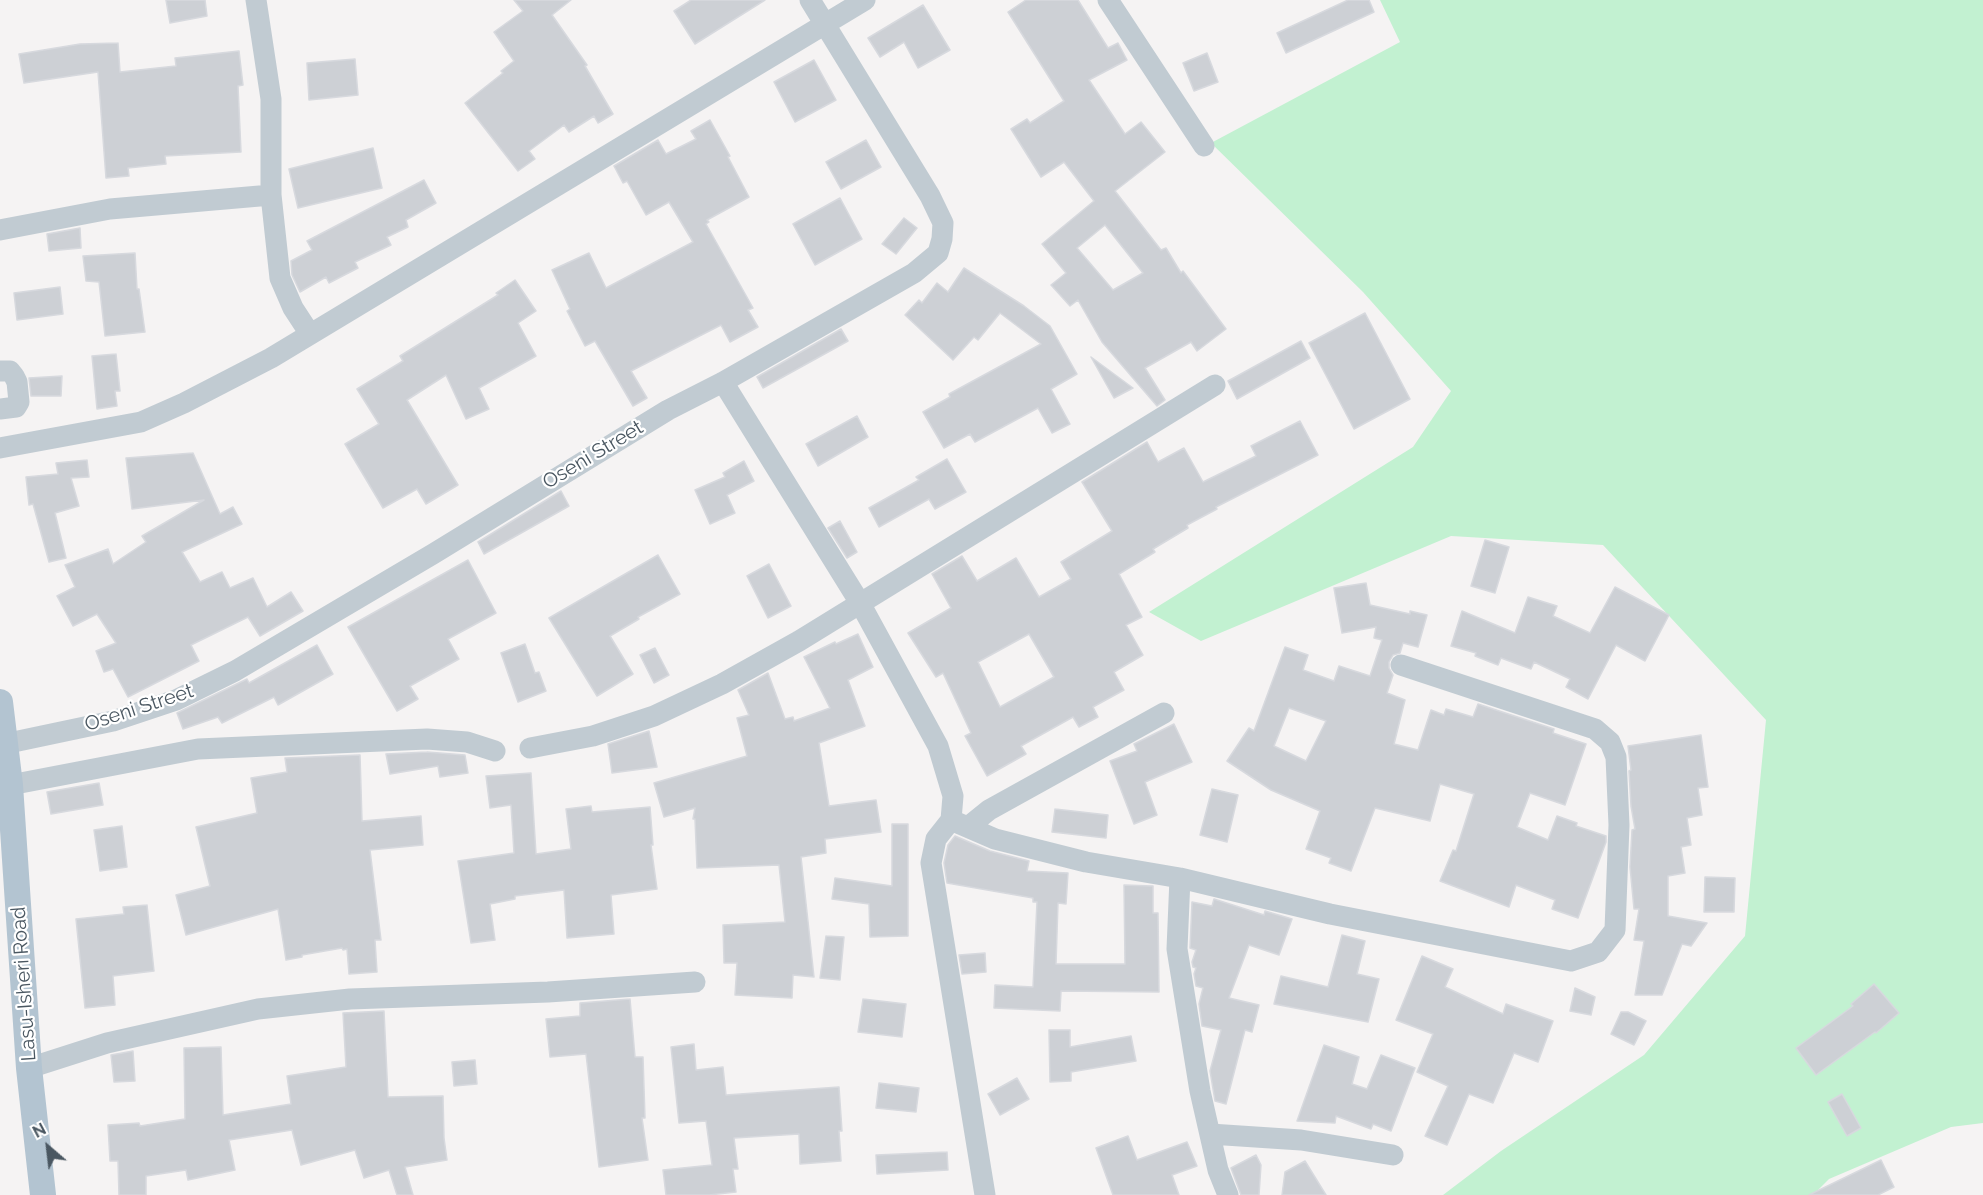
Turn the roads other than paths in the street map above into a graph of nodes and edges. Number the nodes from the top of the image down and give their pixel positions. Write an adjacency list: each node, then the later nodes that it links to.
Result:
1 (256, 0): 7 (street)
2 (810, 0): 5 (street, Oseni Street)
3 (865, 0): 5 (street)
4 (1108, 0): 6 (street)
5 (825, 24): 9 (street); 11 (street, Oseni Street)
6 (1204, 146)
7 (271, 195): 8 (street); 9 (street)
8 (0, 230)
9 (310, 333): 14 (street)
10 (0, 371): 13 (street)
11 (723, 382): 15 (street); 19 (street, Oseni Street)
12 (1215, 385): 15 (street)
13 (0, 409)
14 (0, 448)
15 (860, 603): 20 (street); 23 (street)
16 (1401, 665): 24 (street)
17 (0, 702): 19 (main road, Lasu-Isheri Road)
18 (1164, 713): 23 (street)
19 (4, 744): 22 (main road, Lasu-Isheri Road)
20 (530, 748)
21 (495, 751): 22 (street)
22 (10, 785): 26 (main road, Lasu-Isheri Road)
23 (960, 823): 24 (street); 30 (street)
24 (1180, 878): 27 (street)
25 (695, 982): 26 (street)
26 (29, 1068): 29 (main road, Lasu-Isheri Road)
27 (1210, 1134): 28 (street); 31 (street)
28 (1393, 1155)
29 (43, 1195)
30 (985, 1195)
31 (1228, 1195)

